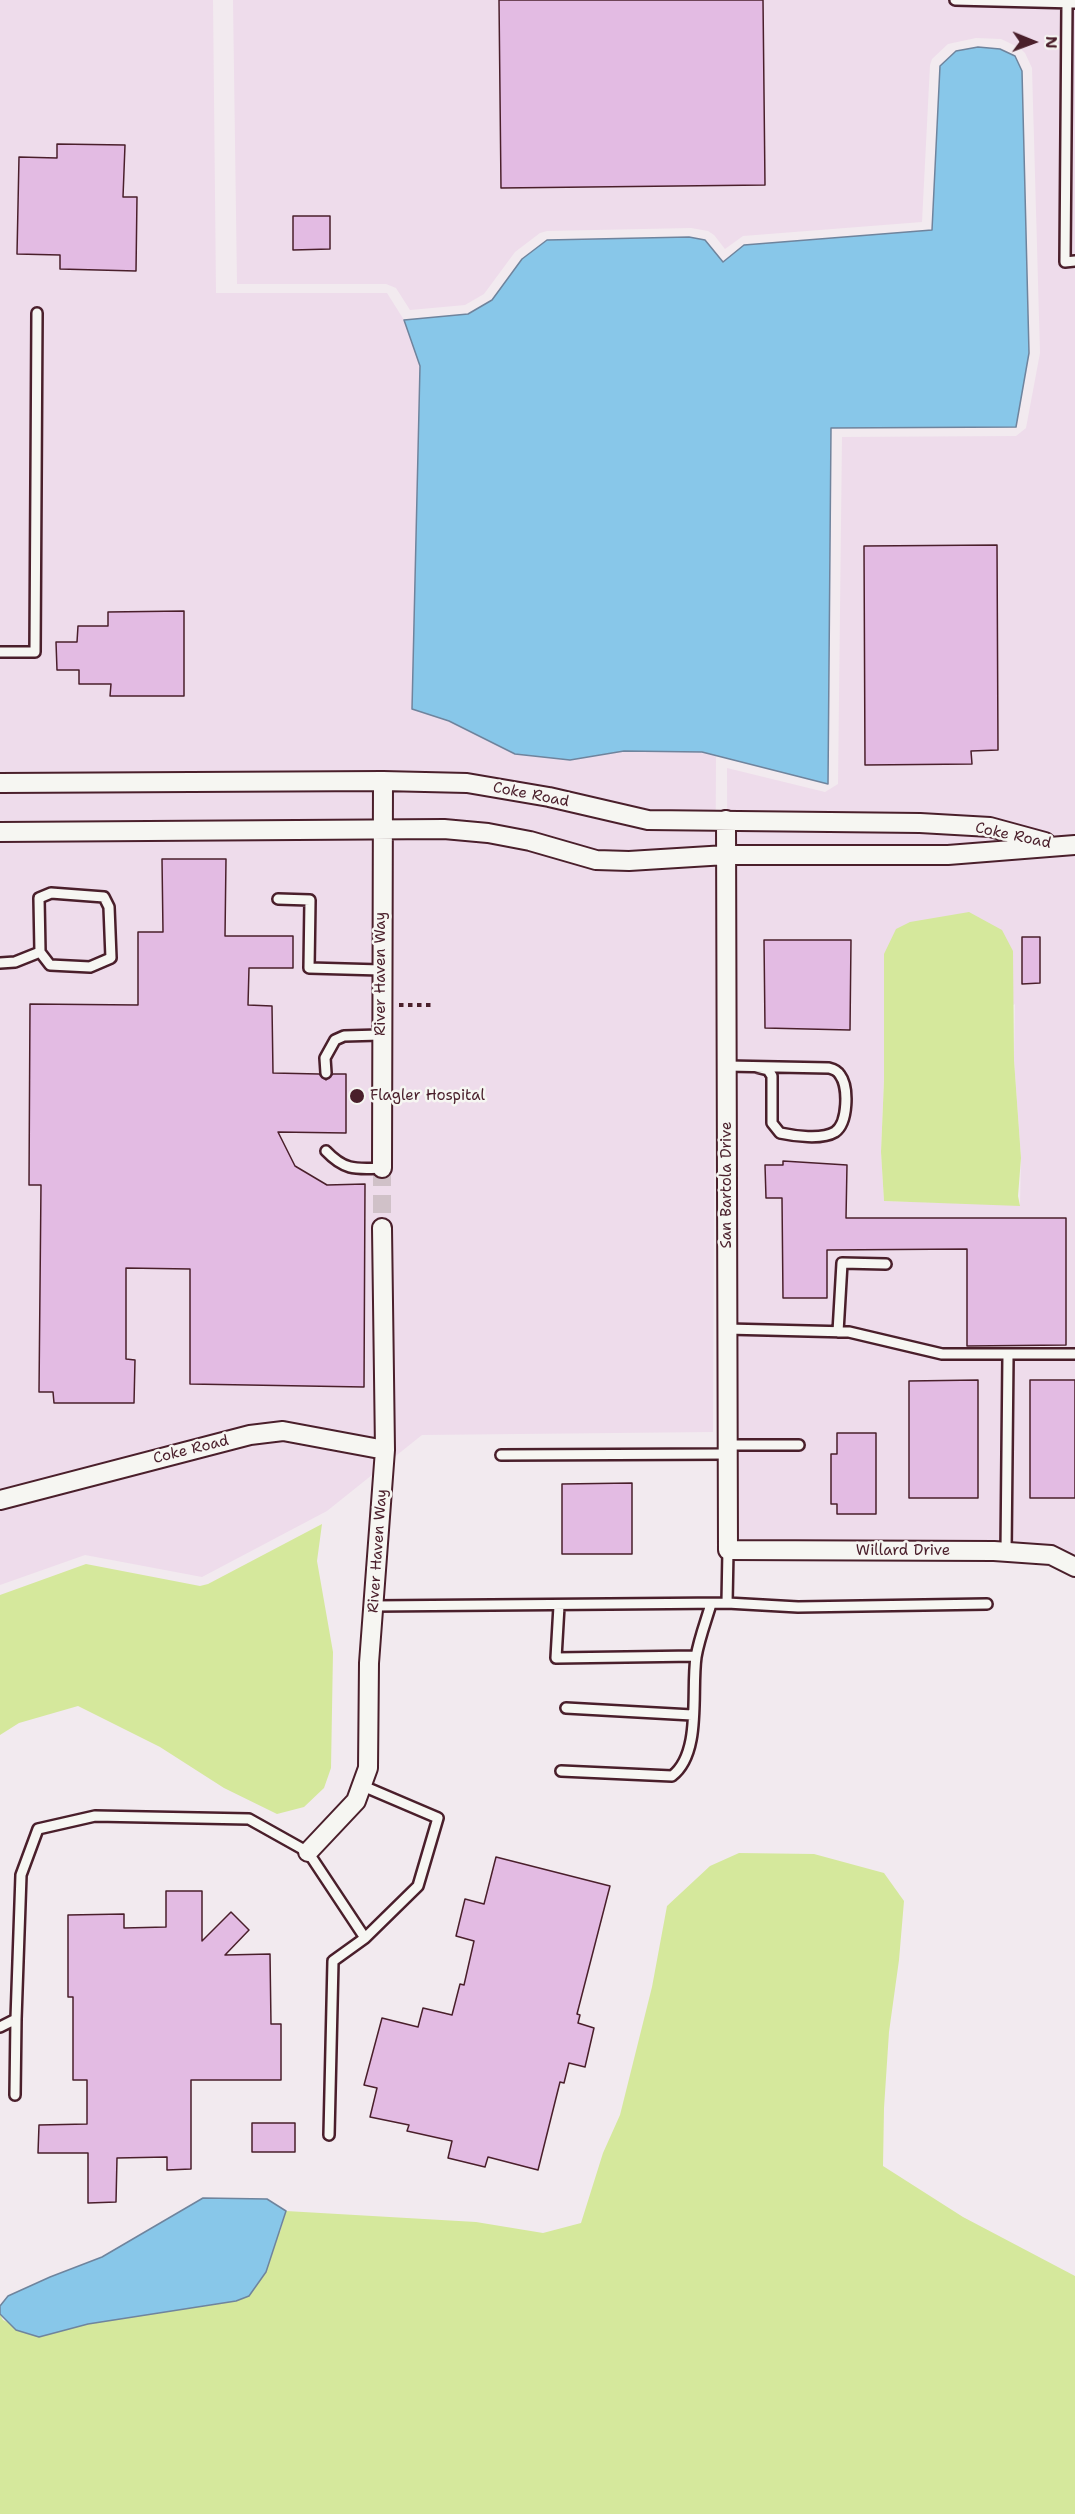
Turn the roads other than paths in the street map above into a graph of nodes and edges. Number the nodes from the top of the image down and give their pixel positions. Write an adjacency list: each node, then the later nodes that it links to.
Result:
1 (955, 0): 2 (lane)
2 (1071, 3): 3 (lane)
3 (1075, 261)
4 (37, 313): 5 (lane)
5 (0, 652)
6 (383, 781): 7 (street, Coke Road); 8 (street, Coke Road); 9 (street, River Haven Way)
7 (0, 783)
8 (726, 820): 11 (street, Coke Road); 12 (street, San Bartola Drive)
9 (381, 830): 10 (street, Coke Road); 12 (street, Coke Road); 16 (street, River Haven Way)
10 (0, 832)
11 (1067, 845): 12 (street, Coke Road)
12 (726, 855): 18 (street, San Bartola Drive)
13 (278, 899): 16 (lane)
14 (40, 952): 14 (lane); 15 (lane)
15 (0, 963)
16 (381, 970): 17 (street, River Haven Way)
17 (380, 1035): 20 (lane); 22 (street, River Haven Way)
18 (727, 1066): 19 (lane); 25 (street, San Bartola Drive)
19 (756, 1066): 19 (lane)
20 (326, 1073)
21 (326, 1151): 22 (lane)
22 (382, 1168)
23 (382, 1228): 31 (street, River Haven Way)
24 (886, 1264): 26 (lane)
25 (727, 1329): 26 (lane); 30 (street, San Bartola Drive)
26 (838, 1332): 28 (lane)
27 (1075, 1354): 28 (lane)
28 (1008, 1356): 35 (lane)
29 (799, 1445): 30 (lane)
30 (728, 1449): 32 (lane); 34 (street, San Bartola Drive)
31 (385, 1450): 33 (street, Coke Road); 40 (street, River Haven Way)
32 (501, 1455)
33 (0, 1500)
34 (728, 1550): 35 (street, Willard Drive); 37 (lane)
35 (1006, 1552): 36 (street, Willard Drive)
36 (1075, 1567)
37 (727, 1603): 38 (lane); 39 (lane)
38 (711, 1604): 41 (lane); 42 (lane)
39 (987, 1605)
40 (374, 1606): 41 (lane); 46 (street, River Haven Way)
41 (559, 1606): 42 (lane)
42 (696, 1656): 44 (lane)
43 (566, 1708): 44 (lane)
44 (692, 1715): 45 (lane)
45 (561, 1771)
46 (363, 1786): 47 (street, River Haven Way); 48 (lane)
47 (308, 1852): 48 (lane); 49 (lane)
48 (365, 1938): 52 (lane)
49 (16, 2019): 50 (lane); 51 (lane)
50 (0, 2027)
51 (15, 2095)
52 (329, 2135)

